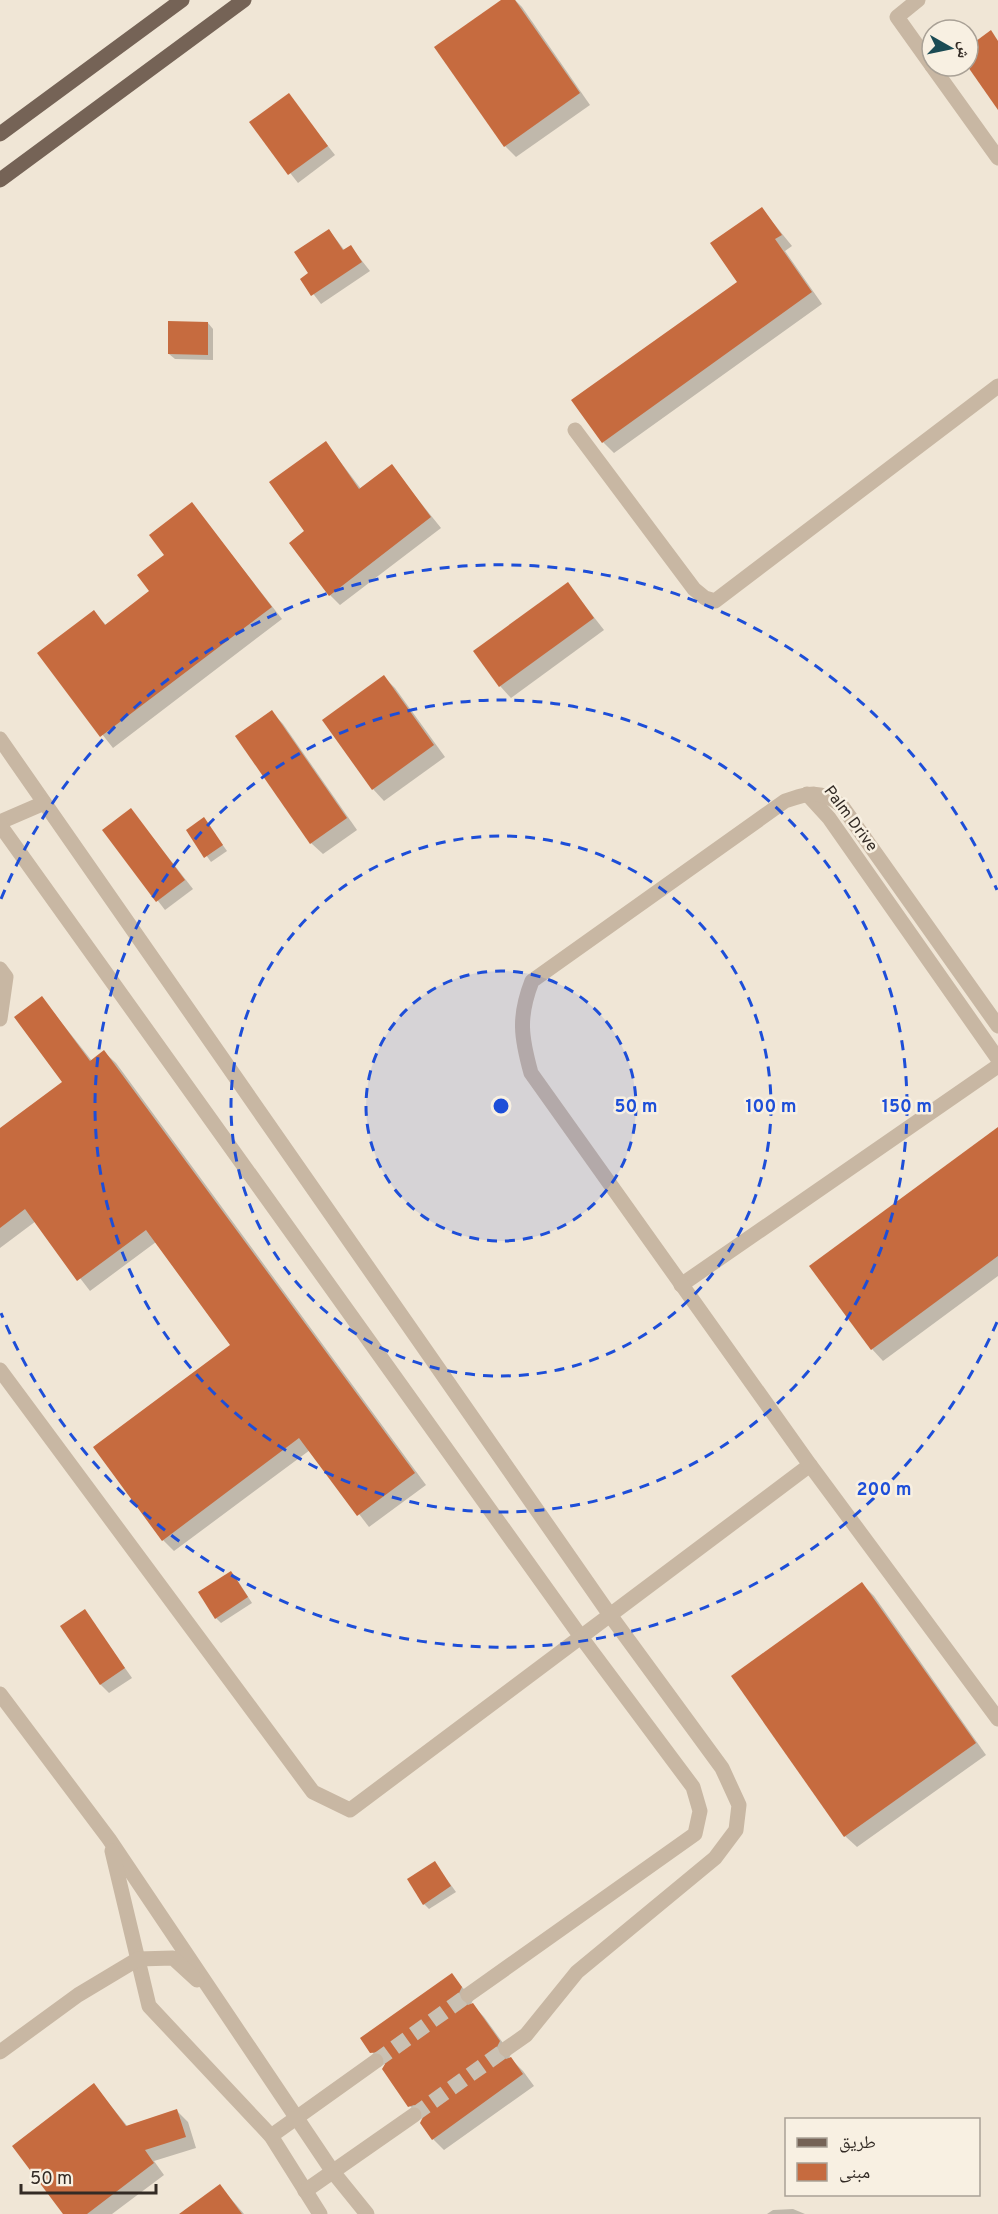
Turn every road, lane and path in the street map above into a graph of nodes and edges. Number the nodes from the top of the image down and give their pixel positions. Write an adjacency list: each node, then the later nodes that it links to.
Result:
1 (182, 0): 6 (main road)
2 (244, 0): 8 (main road)
3 (918, 0): 4 (street)
4 (920, 49)
5 (941, 78): 7 (street)
6 (0, 134)
7 (996, 150)
8 (0, 180)
9 (998, 386): 10 (street)
10 (575, 430)
11 (0, 739): 13 (street)
12 (807, 794): 17 (street, Palm Drive); 18 (street, Palm Drive); 20 (street)
13 (44, 803): 14 (street); 23 (street)
14 (0, 823): 24 (street)
15 (0, 969): 16 (street)
16 (0, 1019)
17 (998, 1026)
18 (998, 1059)
19 (998, 1066): 20 (street)
20 (681, 1285): 22 (street)
21 (0, 1370): 24 (street)
22 (810, 1465): 23 (street); 26 (street)
23 (610, 1615): 24 (street); 31 (street)
24 (581, 1637): 29 (street)
25 (0, 1694): 27 (street)
26 (998, 1719)
27 (109, 1839): 28 (street); 30 (street)
28 (138, 1959): 30 (street); 32 (street); 36 (street)
29 (468, 1995)
30 (217, 1998): 35 (street)
31 (506, 2049)
32 (0, 2052)
33 (376, 2061): 35 (street)
34 (414, 2115): 37 (street)
35 (297, 2117): 36 (street); 37 (street)
36 (271, 2136): 38 (street)
37 (333, 2172): 38 (street); 40 (street)
38 (306, 2191): 39 (street)
39 (320, 2214)
40 (367, 2214)

